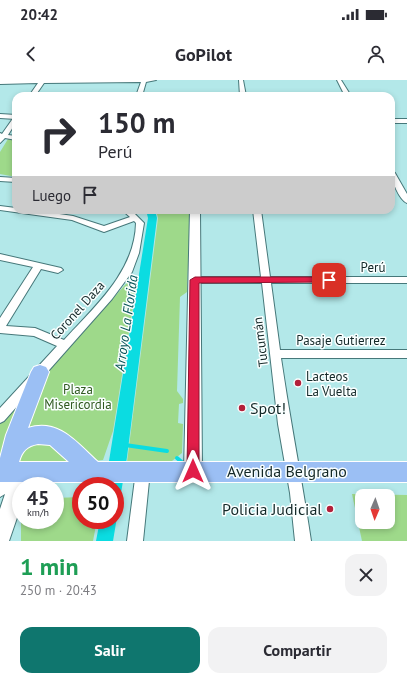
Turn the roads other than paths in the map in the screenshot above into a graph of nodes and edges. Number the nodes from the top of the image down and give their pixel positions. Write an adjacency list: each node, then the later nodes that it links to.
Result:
1 (144, 80): 2 (street); 5 (street); 8 (street)
2 (154, 80)
3 (241, 80): 9 (street)
4 (339, 80): 10 (street)
5 (43, 81): 6 (street); 7 (street)
6 (0, 82)
7 (35, 92)
8 (140, 92)
9 (242, 92)
10 (346, 92)
11 (0, 116): 12 (main road)
12 (12, 117)
13 (395, 121): 14 (street)
14 (407, 121)
15 (12, 123): 16 (street)
16 (4, 135)
17 (0, 179): 18 (street)
18 (12, 180)
19 (395, 186): 20 (street); 21 (street)
20 (407, 186)
21 (407, 201)
22 (0, 208): 23 (street)
23 (12, 210)
24 (44, 214): 28 (street)
25 (131, 214): 28 (street)
26 (195, 214): 32 (main road)
27 (258, 214): 33 (street, Tucumán)
28 (136, 218): 36 (street, Coronel Daza)
29 (0, 257): 30 (street)
30 (39, 265): 31 (street); 35 (street)
31 (58, 270)
32 (195, 280): 33 (street, Perú); 42 (main road)
33 (266, 280): 34 (street, Perú); 37 (street, Tucumán)
34 (407, 280)
35 (0, 328): 36 (street)
36 (65, 345): 39 (street, Coronel Daza)
37 (275, 354): 38 (street, Pasaje Gutierrez); 43 (street, Tucumán)
38 (407, 354)
39 (40, 372): 40 (street, Coronel Daza); 41 (main road)
40 (0, 416)
41 (13, 449): 44 (main road); 47 (main road)
42 (193, 471): 43 (main road, Avenida Belgrano); 45 (main road, Avenida Belgrano)
43 (292, 471): 46 (main road, Avenida Belgrano); 50 (street, Tucumán)
44 (94, 472): 45 (main road, Avenida Belgrano); 47 (main road, Avenida Belgrano)
45 (138, 472): 49 (street)
46 (407, 472)
47 (7, 476): 48 (main road)
48 (0, 538)
49 (135, 541)
50 (303, 541)

